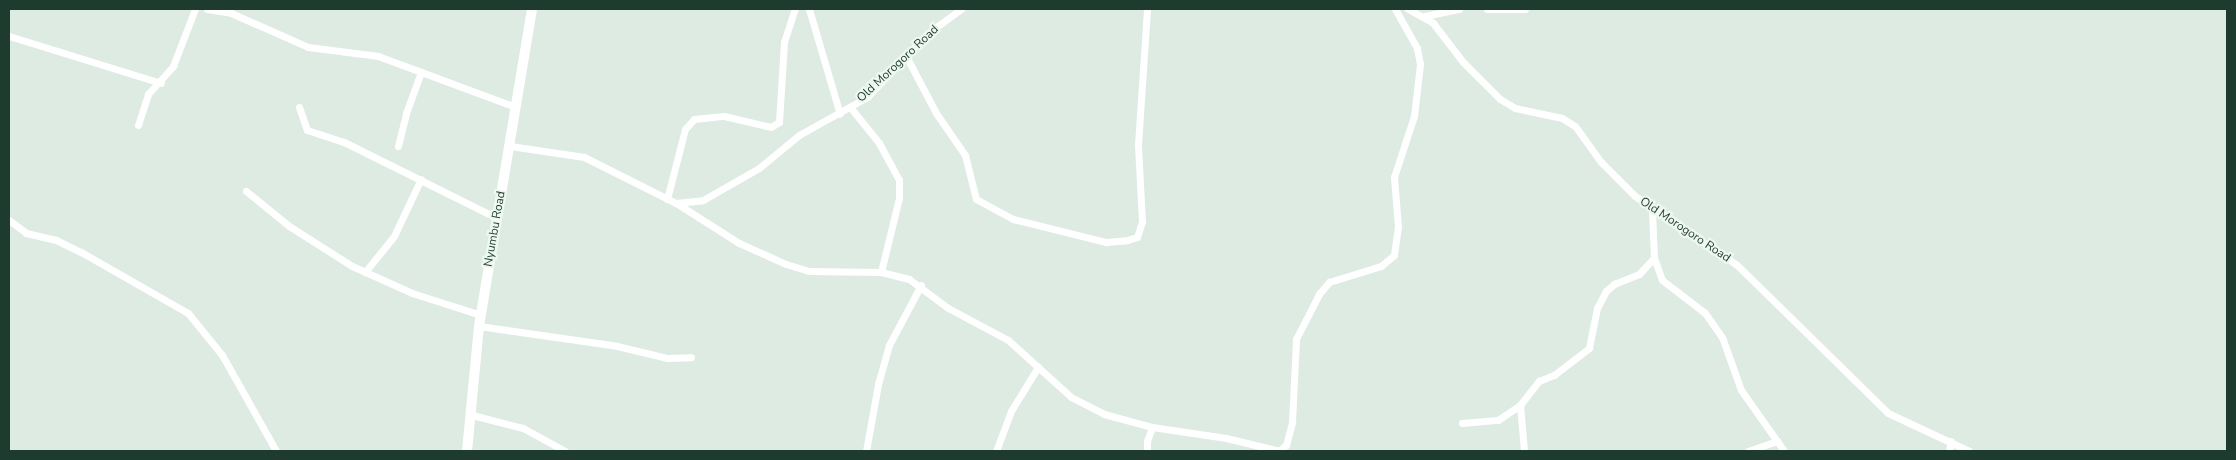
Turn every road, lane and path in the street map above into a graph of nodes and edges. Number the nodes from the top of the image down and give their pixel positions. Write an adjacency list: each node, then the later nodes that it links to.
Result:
1 (195, 9): 17 (street)
2 (207, 9): 16 (street)
3 (532, 9): 19 (street, Nyumbu Road)
4 (795, 9): 27 (street)
5 (809, 9): 21 (street)
6 (961, 9): 15 (street, Old Morogoro Road)
7 (1146, 9): 15 (street)
8 (1395, 9): 51 (street)
9 (1408, 9): 13 (street, Old Morogoro Road)
10 (1459, 9): 13 (street)
11 (1487, 9): 12 (street)
12 (1525, 9)
13 (1424, 16): 29 (street, Old Morogoro Road)
14 (9, 36): 17 (street)
15 (906, 56): 20 (street, Old Morogoro Road)
16 (421, 72): 19 (street); 23 (street)
17 (161, 82): 22 (street)
18 (299, 107): 25 (street)
19 (516, 107): 24 (street, Nyumbu Road)
20 (850, 107): 21 (street, Old Morogoro Road); 34 (street)
21 (840, 114): 28 (street, Old Morogoro Road)
22 (138, 125)
23 (398, 146)
24 (510, 146): 27 (street); 30 (street, Nyumbu Road)
25 (421, 179): 30 (street); 33 (street)
26 (246, 191): 33 (street)
27 (667, 199): 28 (street)
28 (676, 203): 34 (street)
29 (1652, 210): 32 (street); 44 (street, Old Morogoro Road)
30 (497, 218): 36 (street, Nyumbu Road)
31 (9, 220): 45 (street)
32 (1654, 258): 39 (street); 43 (street)
33 (365, 272): 36 (street)
34 (881, 272): 35 (street)
35 (921, 285): 38 (street); 48 (street)
36 (480, 321): 37 (street); 40 (street, Nyumbu Road)
37 (691, 357)
38 (1038, 367): 42 (street); 49 (street)
39 (1520, 405): 41 (street); 52 (street)
40 (472, 414): 46 (street, Nyumbu Road); 47 (street)
41 (1462, 424)
42 (1152, 427): 50 (street); 51 (street)
43 (1777, 441): 53 (street); 54 (street)
44 (1951, 441): 55 (street); 56 (street, Old Morogoro Road)
45 (276, 451)
46 (467, 451)
47 (565, 451)
48 (866, 451)
49 (996, 451)
50 (1147, 451)
51 (1279, 451)
52 (1524, 451)
53 (1748, 451)
54 (1784, 451)
55 (1949, 451)
56 (1969, 451)

